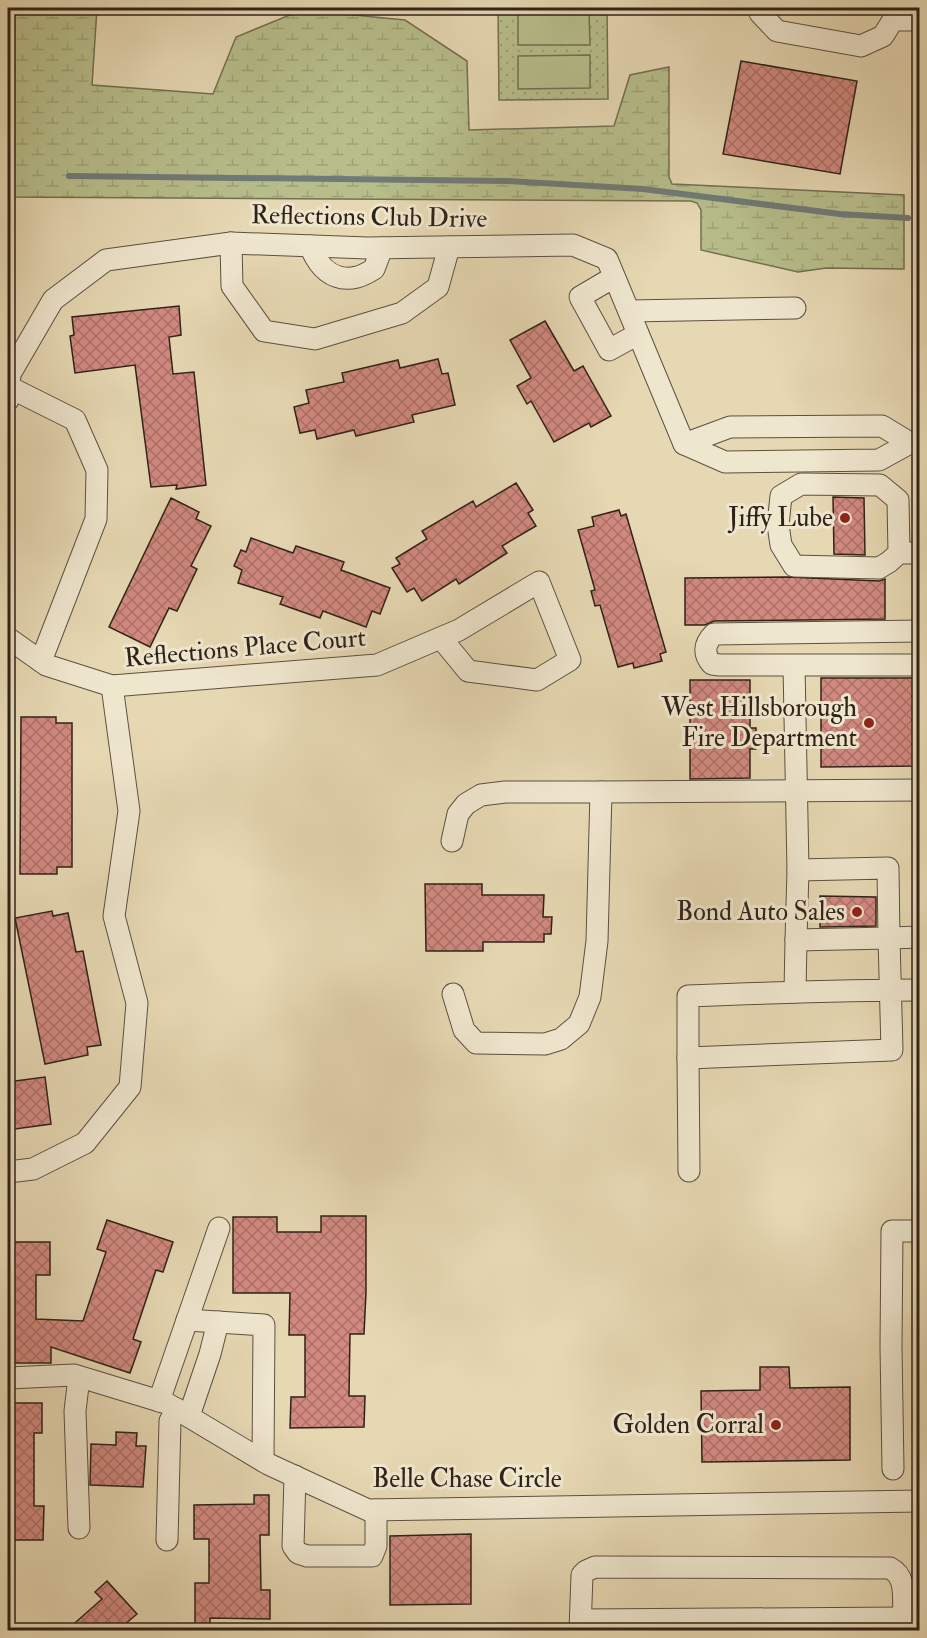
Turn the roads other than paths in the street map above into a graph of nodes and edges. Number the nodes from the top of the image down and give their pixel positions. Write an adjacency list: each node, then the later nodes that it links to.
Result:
1 (760, 10): 2 (street)
2 (889, 14): 3 (street)
3 (920, 20)
4 (231, 243): 5 (street, Reflections Club Drive); 6 (street); 12 (street, Reflections Club Drive)
5 (310, 246): 7 (street, Reflections Club Drive); 7 (street)
6 (449, 247): 7 (street, Reflections Club Drive); 8 (street, Reflections Club Drive)
7 (382, 248)
8 (614, 277): 10 (street, Reflections Club Drive); 11 (street)
9 (795, 308): 10 (street)
10 (630, 311): 11 (street, Reflections Club Drive)
11 (638, 334): 14 (street, Reflections Club Drive)
12 (8, 394): 19 (street)
13 (915, 443): 14 (street); 14 (street)
14 (684, 444)
15 (909, 553): 15 (street)
16 (920, 631): 21 (street)
17 (8, 638): 19 (street, Reflections Place Court)
18 (441, 638): 18 (street, Reflections Place Court); 22 (street, Reflections Place Court)
19 (41, 661): 22 (street, Reflections Place Court)
20 (920, 665): 21 (street)
21 (794, 666): 24 (street)
22 (112, 686): 37 (street)
23 (920, 790): 24 (street)
24 (797, 791): 25 (street); 27 (street)
25 (601, 792): 26 (street); 34 (street)
26 (452, 841)
27 (798, 870): 29 (street); 30 (street)
28 (920, 937): 29 (street)
29 (889, 938): 30 (street); 31 (street)
30 (796, 940): 33 (street)
31 (891, 990): 32 (street); 33 (street); 35 (street)
32 (920, 990)
33 (795, 992): 35 (street)
34 (453, 994)
35 (688, 1058): 36 (street)
36 (689, 1171)
37 (8, 1172)
38 (219, 1228): 40 (street)
39 (920, 1231): 46 (street)
40 (187, 1320): 41 (street); 44 (street)
41 (218, 1322): 44 (street); 45 (street)
42 (79, 1377): 43 (street, Belle Chase Circle); 44 (street, Belle Chase Circle); 50 (street)
43 (8, 1378)
44 (175, 1409): 45 (street, Belle Chase Circle); 51 (street)
45 (263, 1461): 47 (street, Belle Chase Circle)
46 (893, 1469)
47 (295, 1476): 49 (street, Belle Chase Circle); 49 (street)
48 (920, 1501): 49 (street, Belle Chase Circle)
49 (376, 1510)
50 (79, 1528)
51 (167, 1540)
52 (905, 1624): 53 (street); 53 (street)
53 (581, 1625)

